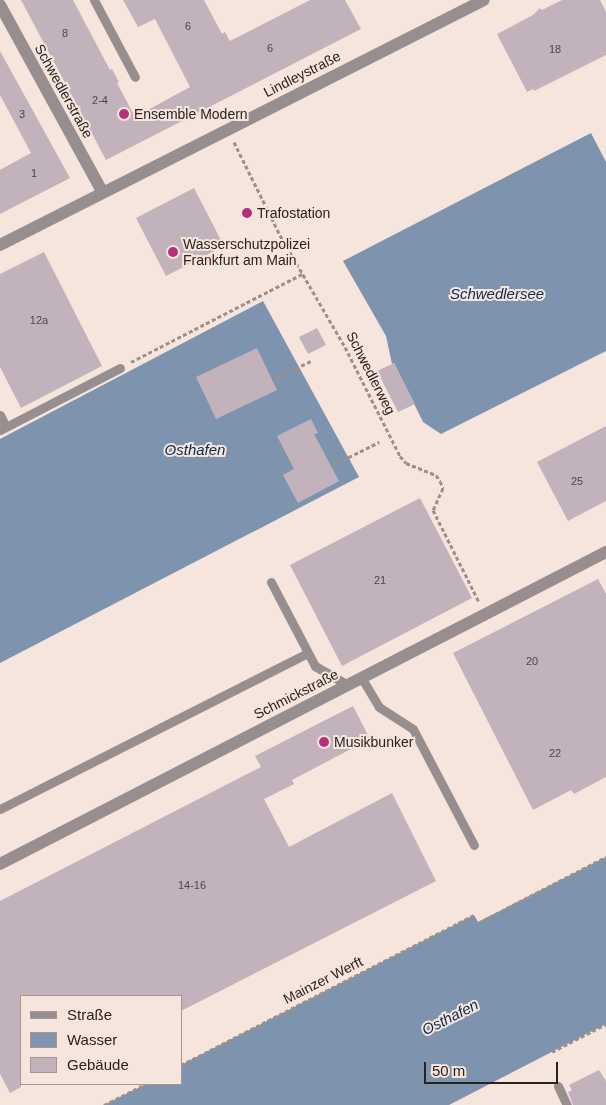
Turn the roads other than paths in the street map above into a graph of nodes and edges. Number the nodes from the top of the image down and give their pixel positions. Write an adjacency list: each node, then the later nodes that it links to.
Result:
1 (94, 0): 4 (lane)
2 (484, 0): 5 (street, Lindleystraße)
3 (0, 5): 5 (street, Schwedlerstraße)
4 (135, 77)
5 (102, 191): 6 (street, Lindleystraße)
6 (0, 245)
7 (120, 368): 9 (lane)
8 (0, 415): 9 (lane)
9 (3, 429)
10 (606, 552): 13 (street, Schmickstraße)
11 (271, 582): 12 (lane)
12 (308, 652): 14 (lane); 15 (lane)
13 (361, 678): 14 (street, Schmickstraße); 16 (lane)
14 (348, 685): 17 (street, Schmickstraße)
15 (0, 809)
16 (474, 845)
17 (0, 864)
18 (558, 1086): 19 (lane)
19 (568, 1105)

